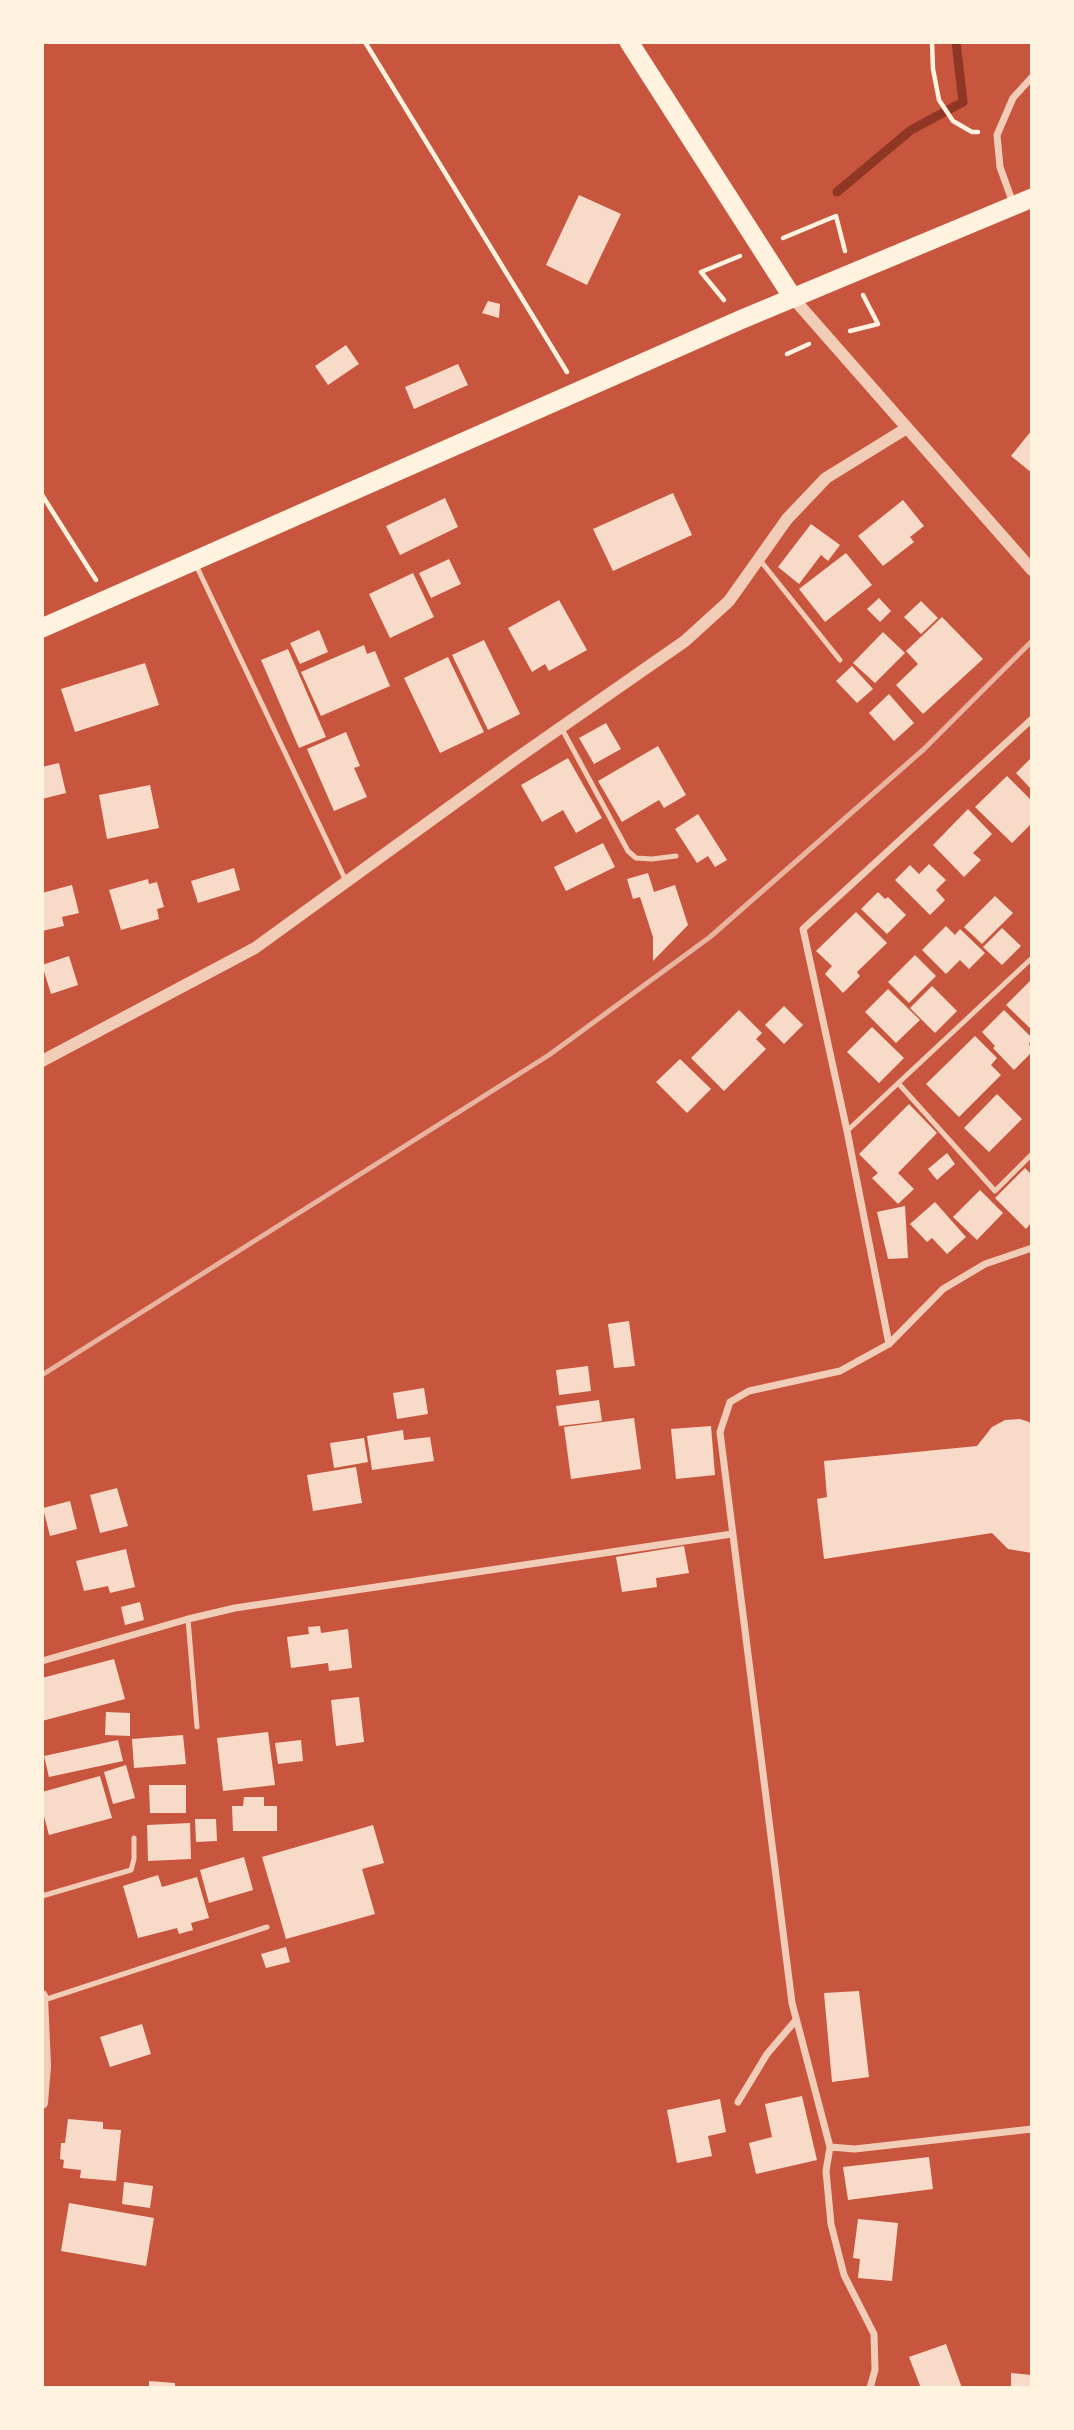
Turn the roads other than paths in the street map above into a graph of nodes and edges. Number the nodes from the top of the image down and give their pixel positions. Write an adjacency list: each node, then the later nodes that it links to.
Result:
1 (629, 42): 4 (highway)
2 (1032, 77): 3 (street)
3 (1023, 202): 4 (highway)
4 (793, 298): 5 (street); 7 (highway)
5 (907, 428): 6 (street); 8 (street)
6 (759, 559): 10 (lane); 12 (street)
7 (195, 561): 9 (highway); 14 (lane)
8 (1032, 569)
9 (42, 628)
10 (840, 660)
11 (1032, 719): 18 (street)
12 (561, 727): 13 (lane); 14 (street)
13 (676, 856)
14 (346, 881): 16 (street)
15 (1032, 958): 17 (lane)
16 (42, 1061)
17 (898, 1083): 18 (lane); 19 (lane)
18 (847, 1131): 21 (street)
19 (1032, 1154)
20 (1032, 1248): 21 (street)
21 (889, 1345): 22 (street)
22 (732, 1534): 23 (street); 30 (street)
23 (188, 1619): 24 (street); 25 (lane)
24 (42, 1661)
25 (197, 1727)
26 (134, 1839): 27 (lane)
27 (42, 1896)
28 (267, 1927): 29 (lane)
29 (43, 2005): 32 (street)
30 (796, 2020): 31 (street); 34 (street)
31 (738, 2102)
32 (42, 2103)
33 (1032, 2129): 34 (street)
34 (830, 2147): 35 (street)
35 (870, 2388)

